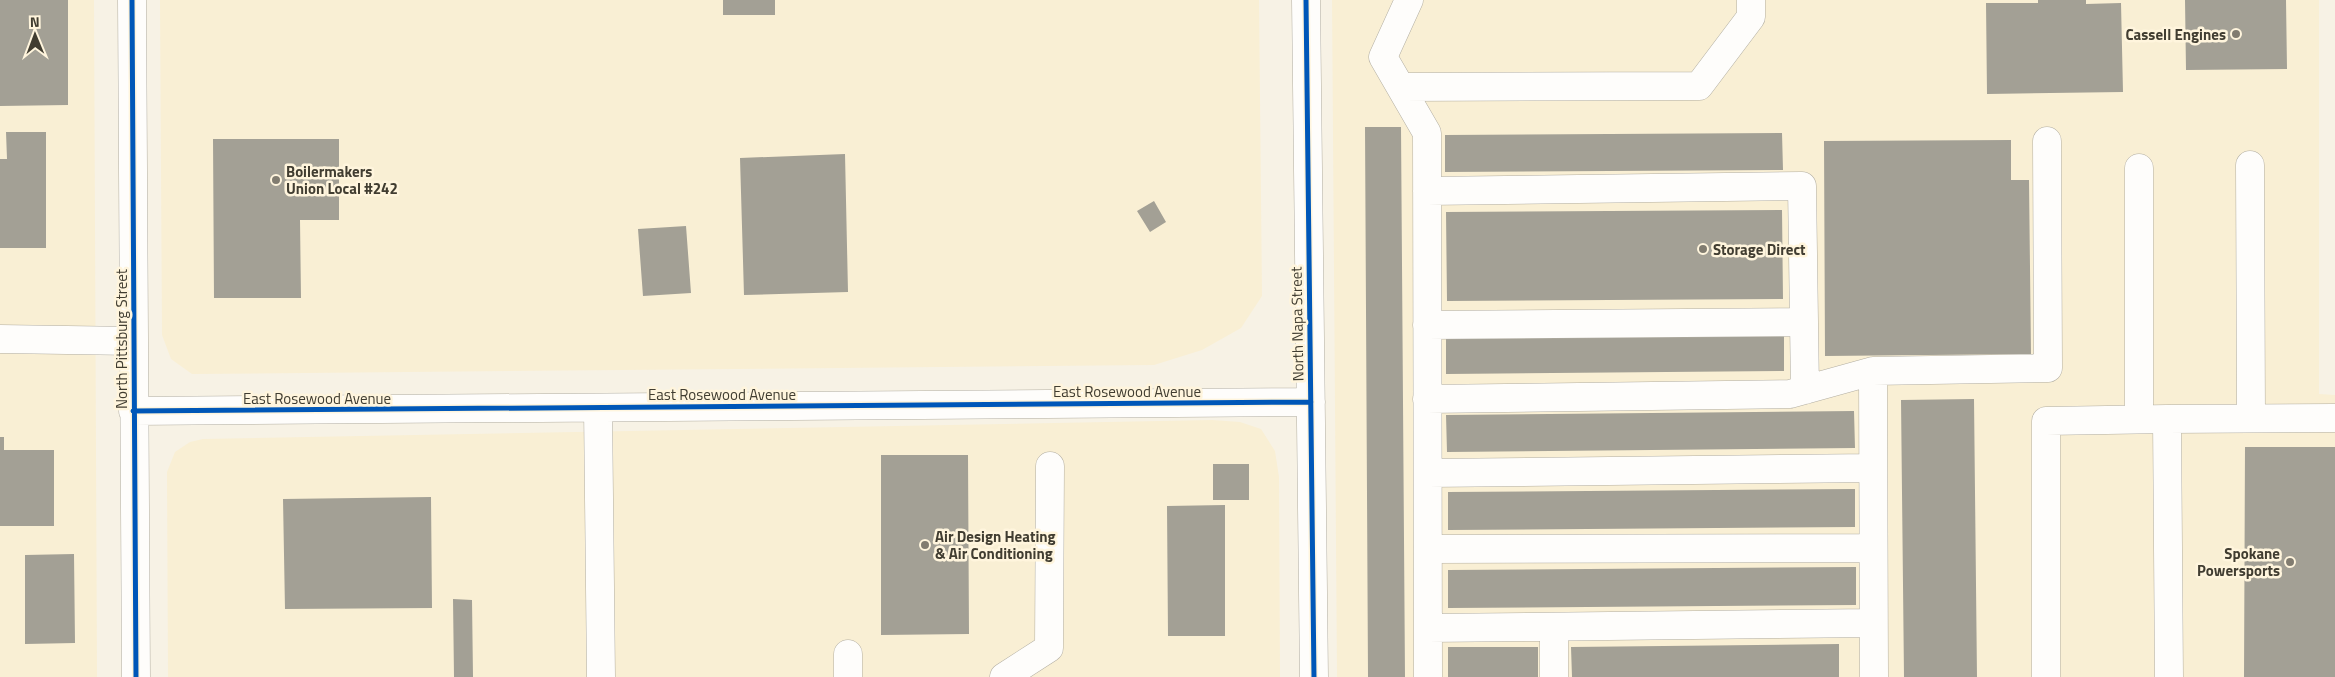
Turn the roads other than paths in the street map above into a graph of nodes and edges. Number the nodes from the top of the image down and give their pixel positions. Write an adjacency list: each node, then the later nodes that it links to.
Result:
1 (132, 0): 13 (street, North Pittsburg Street)
2 (1306, 0): 17 (street, North Napa Street)
3 (1409, 0): 5 (street)
4 (1751, 0): 5 (street)
5 (1400, 87): 9 (street)
6 (2047, 141): 14 (street)
7 (2250, 165): 21 (street)
8 (2139, 168): 23 (street)
9 (1427, 191): 10 (street); 11 (street)
10 (1804, 322): 11 (street); 15 (street)
11 (1427, 325): 16 (street)
12 (0, 339): 13 (street)
13 (133, 341): 19 (street, North Pittsburg Street)
14 (1873, 371): 15 (street); 25 (street)
15 (1805, 390): 16 (street)
16 (1427, 398): 26 (street)
17 (1311, 402): 18 (street, East Rosewood Avenue); 35 (street, North Napa Street)
18 (598, 408): 19 (street, East Rosewood Avenue); 33 (street)
19 (133, 411): 32 (street, North Pittsburg Street)
20 (2167, 418): 21 (street); 23 (street); 40 (street)
21 (2251, 418): 22 (street)
22 (2335, 418)
23 (2139, 419): 39 (street)
24 (1050, 466): 34 (street)
25 (1873, 468): 26 (street); 27 (street)
26 (1428, 473): 28 (street)
27 (1873, 548): 28 (street); 29 (street)
28 (1428, 549): 31 (street)
29 (1873, 623): 30 (street); 38 (street)
30 (1554, 627): 31 (street); 37 (street)
31 (1428, 628): 36 (street)
32 (136, 677)
33 (601, 677)
34 (1004, 677)
35 (1314, 677)
36 (1428, 677)
37 (1554, 677)
38 (1874, 677)
39 (2046, 677)
40 (2169, 677)

